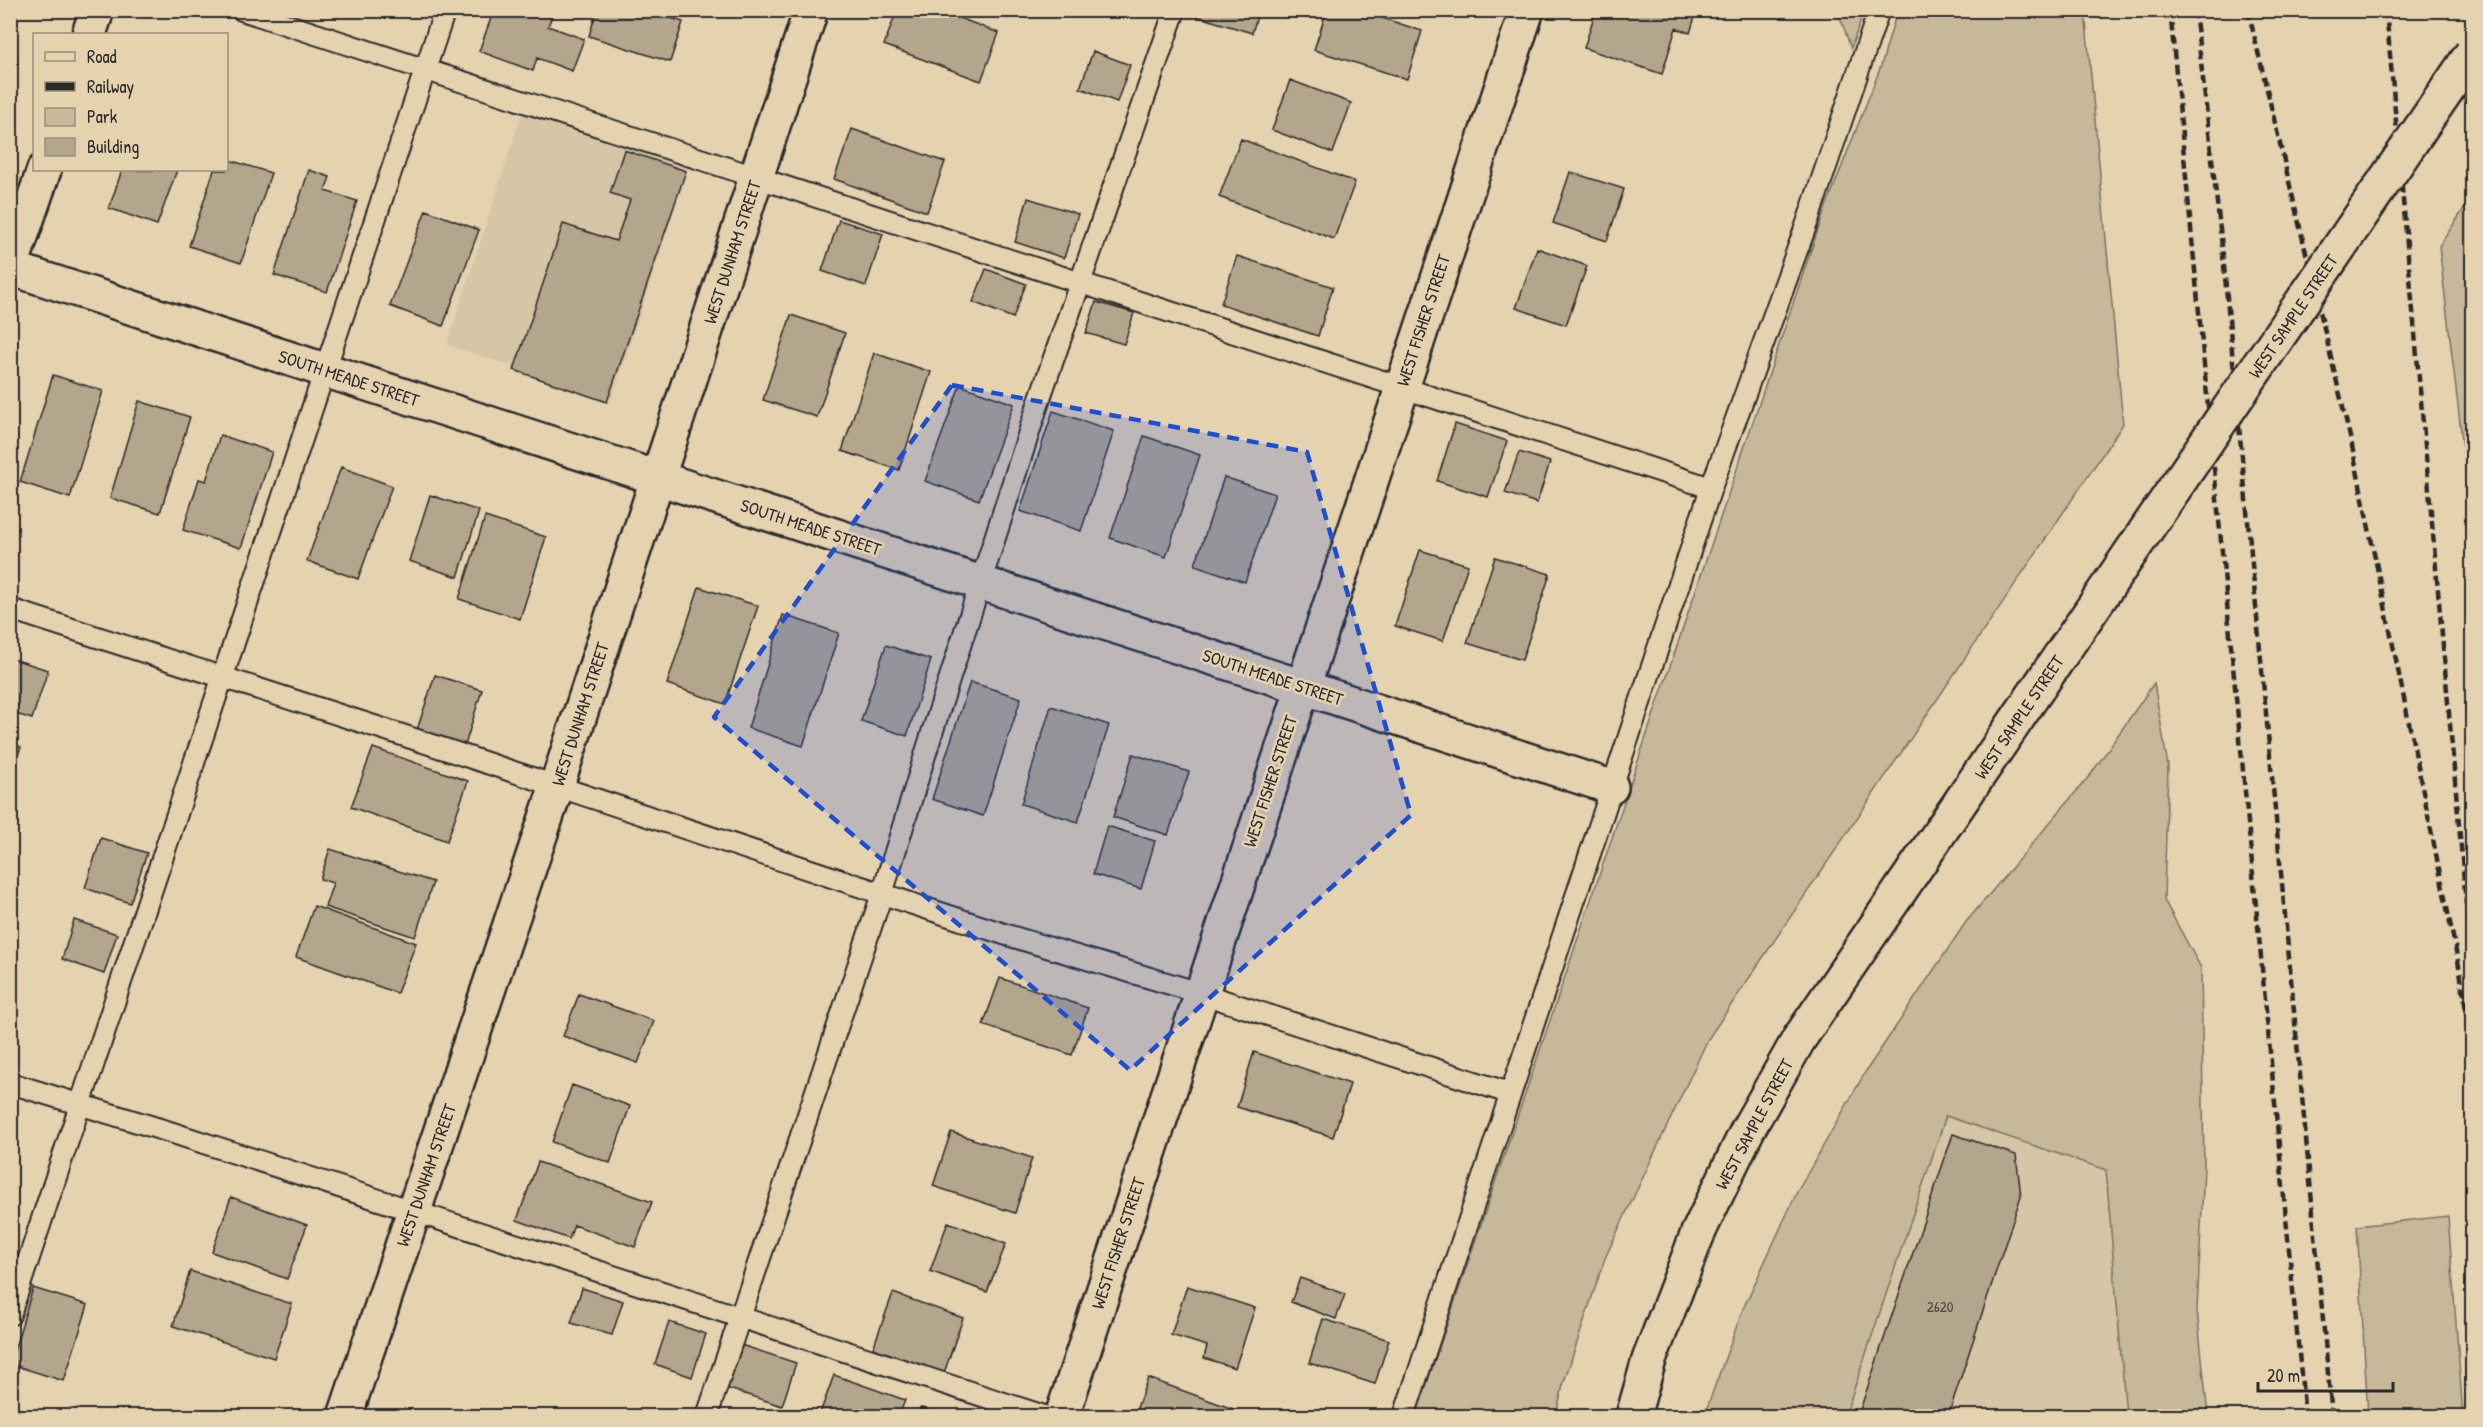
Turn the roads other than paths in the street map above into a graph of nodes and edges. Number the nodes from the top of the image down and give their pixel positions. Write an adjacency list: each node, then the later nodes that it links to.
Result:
1 (98, 10): 8 (street)
2 (242, 10): 10 (lane)
3 (445, 10): 10 (lane)
4 (811, 10): 12 (street, WEST DUNHAM STREET)
5 (1175, 10): 14 (lane)
6 (1527, 10): 16 (street, WEST FISHER STREET)
7 (1880, 10): 18 (lane)
8 (89, 33)
9 (2472, 53): 38 (street, WEST SAMPLE STREET, bridge)
10 (425, 70): 12 (lane); 15 (lane)
11 (44, 171): 13 (street)
12 (756, 178): 14 (lane); 17 (street, WEST DUNHAM STREET)
13 (11, 268): 15 (street, SOUTH MEADE STREET)
14 (1082, 283): 16 (lane); 19 (lane)
15 (325, 370): 17 (street, SOUTH MEADE STREET); 21 (lane)
16 (1401, 387): 18 (lane); 22 (street, WEST FISHER STREET)
17 (658, 477): 19 (street, SOUTH MEADE STREET); 24 (street, WEST DUNHAM STREET)
18 (1711, 488): 23 (lane)
19 (982, 583): 22 (street, SOUTH MEADE STREET); 25 (lane)
20 (10, 609): 21 (lane)
21 (223, 677): 24 (lane); 29 (lane)
22 (1302, 686): 23 (street, SOUTH MEADE STREET); 26 (street, WEST FISHER STREET)
23 (1611, 787): 28 (lane)
24 (556, 788): 25 (lane); 30 (street, WEST DUNHAM STREET)
25 (882, 894): 26 (lane); 32 (lane)
26 (1200, 993): 28 (lane); 36 (street, WEST FISHER STREET)
27 (10, 1083): 29 (lane)
28 (1509, 1093): 37 (lane)
29 (80, 1105): 30 (lane); 31 (lane)
30 (413, 1213): 32 (lane); 33 (street, WEST DUNHAM STREET)
31 (10, 1315)
32 (740, 1316): 34 (lane); 35 (lane)
33 (345, 1416)
34 (707, 1416)
35 (1044, 1416)
36 (1062, 1416)
37 (1404, 1416)
38 (1633, 1416)

